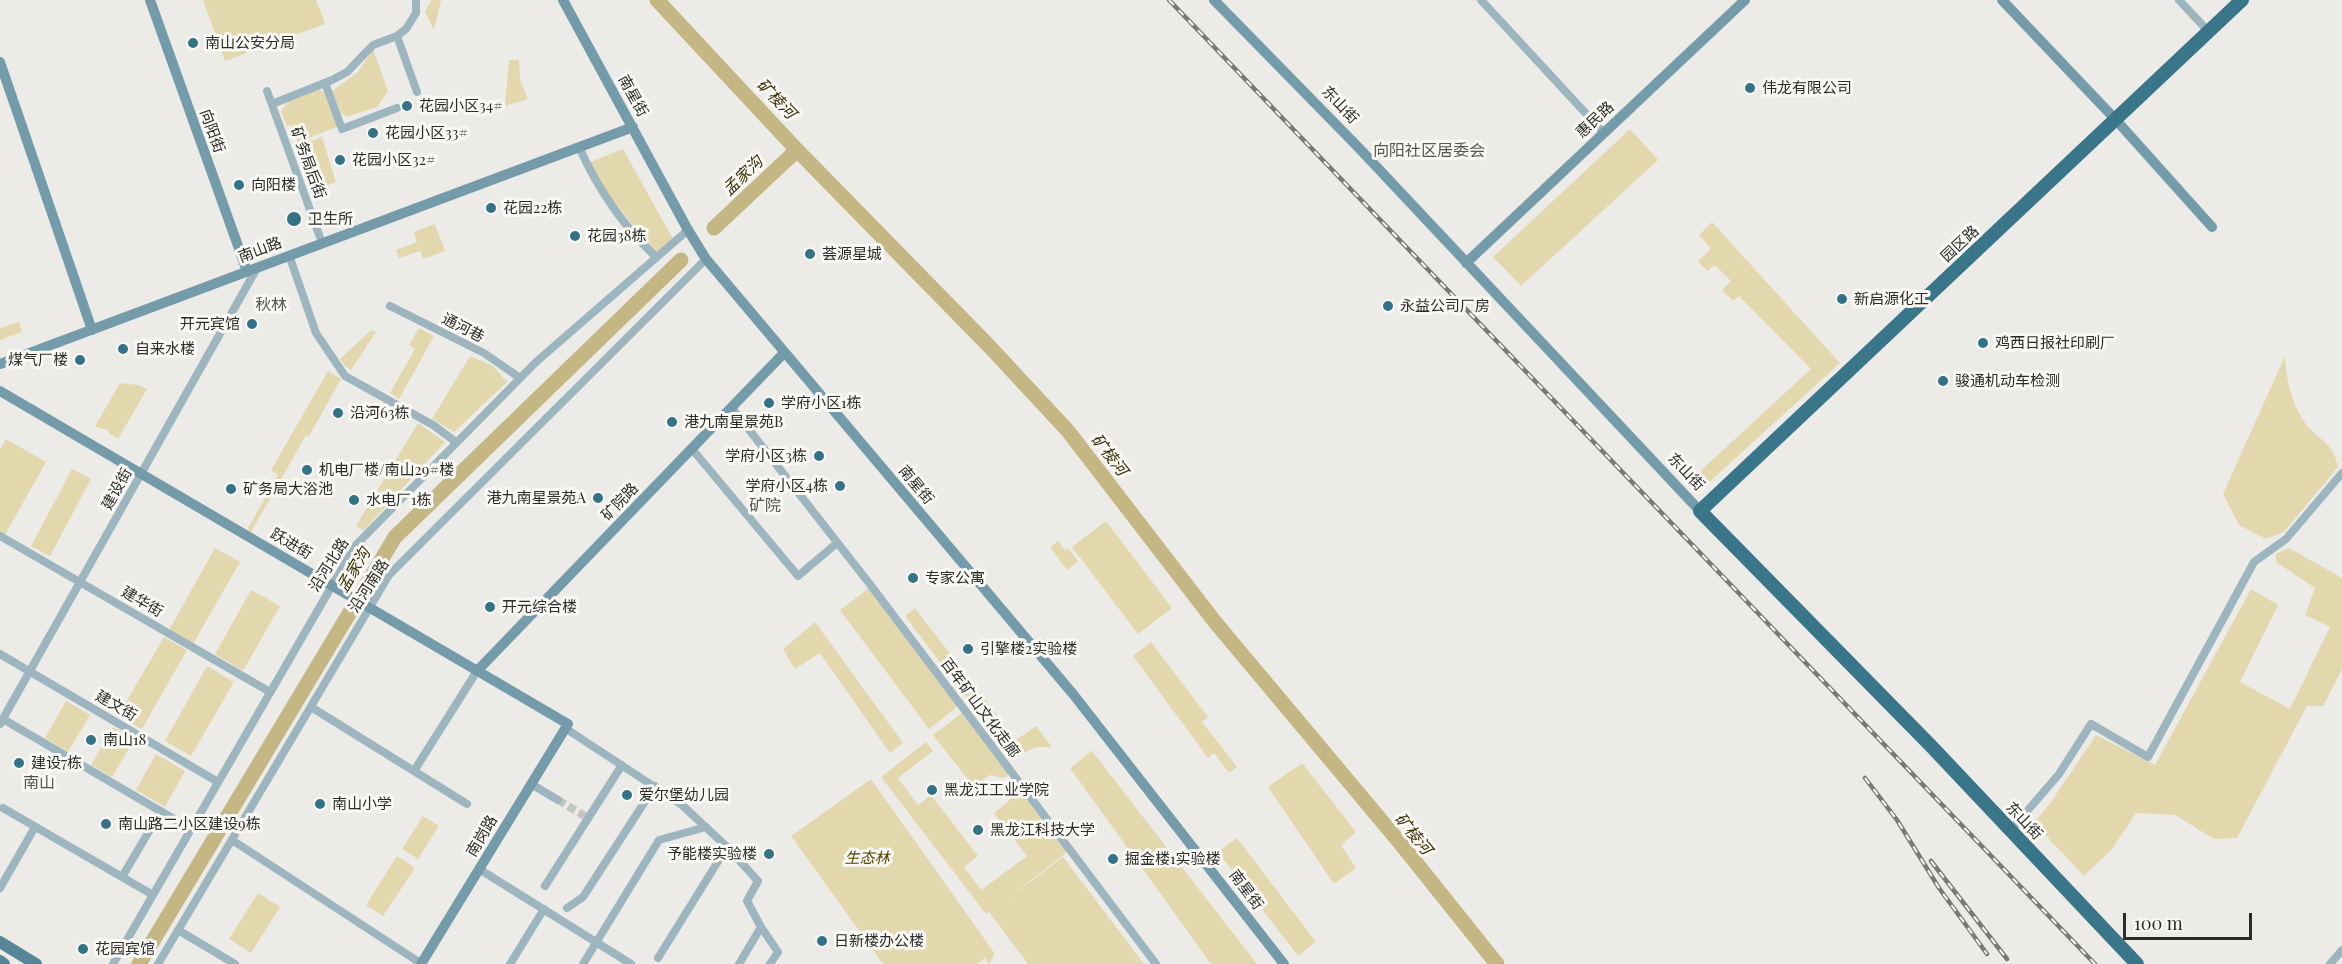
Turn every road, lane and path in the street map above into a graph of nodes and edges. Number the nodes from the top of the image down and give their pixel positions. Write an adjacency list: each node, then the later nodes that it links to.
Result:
1 (150, 0): 29 (street, 向阳街)
2 (416, 0): 11 (street)
3 (563, 0): 19 (street, 南星街)
4 (1214, 0): 28 (street, 东山街)
5 (1481, 0): 20 (street)
6 (1745, 0): 20 (street, 惠民路)
7 (2002, 0): 18 (street)
8 (2179, 0): 10 (street)
9 (2242, 0): 10 (highway, 园区路)
10 (2209, 32): 18 (highway, 园区路)
11 (397, 36): 13 (street); 15 (street)
12 (0, 62): 31 (street)
13 (325, 83): 16 (street); 17 (street)
14 (267, 92): 16 (street, 矿务局后街)
15 (417, 92)
16 (272, 104): 24 (street, 矿务局后街)
17 (397, 108)
18 (2116, 120): 22 (street); 41 (highway, 园区路)
19 (633, 127): 21 (street, 南山路); 23 (street, 南星街)
20 (1603, 132): 28 (street, 惠民路)
21 (579, 147): 24 (street, 南山路); 26 (street)
22 (2212, 227)
23 (688, 230): 26 (street, 沿河北路); 27 (street, 南星街)
24 (322, 243): 25 (street, 南山路)
25 (289, 255): 29 (street, 南山路); 37 (street)
26 (656, 257): 34 (street, 沿河北路)
27 (706, 259): 32 (street, 南星街); 46 (street, 沿河南路)
28 (1466, 263): 41 (street, 东山街)
29 (252, 269): 31 (street, 南山路); 40 (street, 建设街)
30 (390, 306): 34 (street, 通河巷)
31 (92, 330): 33 (street, 南山路)
32 (784, 353): 36 (street, 矿院路); 95 (street, 南星街)
33 (0, 364)
34 (520, 378): 37 (street, 沿河北路)
35 (0, 391): 40 (street, 跃进街)
36 (732, 408): 38 (street, 矿院路); 43 (street, 百年矿山文化走廊)
37 (456, 442): 45 (street, 沿河北路)
38 (692, 449): 43 (street); 49 (street, 矿院路)
39 (2342, 473): 66 (street)
40 (141, 474): 44 (street, 建设街); 45 (street, 跃进街)
41 (1700, 510): 66 (highway, 东山街)
42 (0, 536): 44 (street, 建华街)
43 (837, 543): 94 (street, 百年矿山文化走廊)
44 (80, 582): 48 (street, 建设街); 50 (street, 建华街)
45 (331, 585): 46 (street, 跃进街); 50 (street, 沿河北路)
46 (367, 606): 49 (street, 跃进街); 51 (street, 沿河南路)
47 (0, 654): 48 (street, 建文街)
48 (29, 671): 52 (street, 建设街); 56 (street, 建文街)
49 (477, 671): 53 (street, 跃进街); 55 (street)
50 (270, 692): 56 (street, 沿河北路)
51 (311, 707): 55 (street); 67 (street, 沿河南路)
52 (1, 721): 62 (street)
53 (566, 726): 54 (street); 57 (street, 南岗路)
54 (622, 765): 58 (street); 71 (street)
55 (414, 771): 60 (street)
56 (218, 782): 65 (street, 沿河北路)
57 (531, 783): 59 (street); 69 (street, 南岗路)
58 (655, 786): 64 (street); 74 (street)
59 (558, 800)
60 (467, 804)
61 (3, 808): 63 (street)
62 (161, 811): 65 (street); 70 (street)
63 (35, 827): 70 (street); 72 (street)
64 (706, 827): 68 (street); 79 (street)
65 (191, 829): 73 (street, 沿河北路)
66 (2011, 830): 96 (highway, 东山街)
67 (232, 840): 77 (street, 沿河南路); 88 (street)
68 (728, 847): 76 (street); 81 (street)
69 (479, 869): 75 (street); 88 (street, 南岗路)
70 (122, 877): 73 (street)
71 (545, 886)
72 (0, 888)
73 (153, 895): 85 (street, 沿河北路)
74 (567, 908)
75 (544, 909): 79 (street); 89 (street)
76 (761, 927): 92 (street); 93 (street)
77 (178, 930): 86 (street, 沿河南路); 87 (street)
78 (0, 942): 84 (main road)
79 (597, 942): 90 (street); 91 (street)
80 (2342, 950): 97 (street)
81 (658, 958)
82 (0, 961): 83 (main road)
83 (4, 964)
84 (36, 964)
85 (113, 964)
86 (158, 964)
87 (235, 964)
88 (422, 964)
89 (510, 964)
90 (583, 964)
91 (631, 964)
92 (739, 964)
93 (770, 964)
94 (1156, 964)
95 (1284, 964)
96 (2137, 964)
97 (2330, 964)

